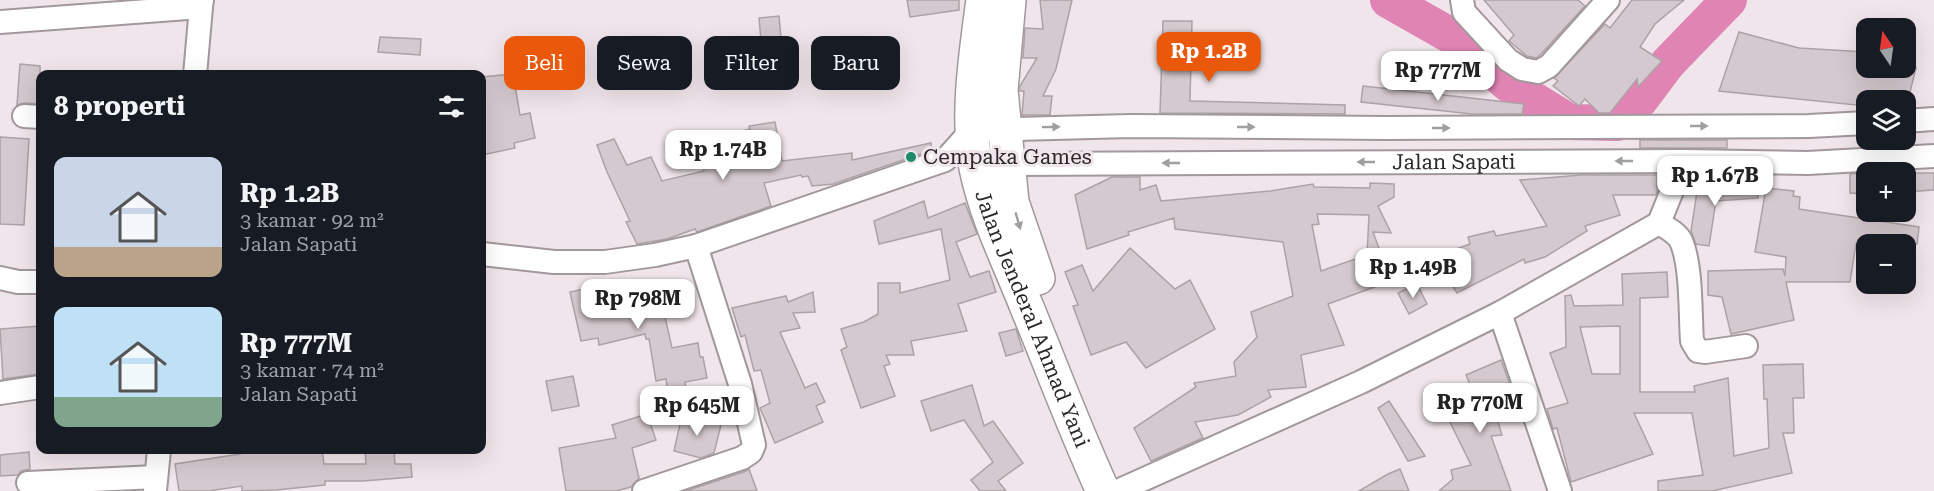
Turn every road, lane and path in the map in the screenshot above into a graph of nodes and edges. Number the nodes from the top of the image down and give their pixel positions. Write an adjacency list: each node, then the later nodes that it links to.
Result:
1 (982, 0): 13 (highway, Jalan Jenderal Ahmad Yani)
2 (1009, 0): 12 (highway, Jalan Jenderal Ahmad Yani)
3 (1462, 0): 4 (street)
4 (1608, 0)
5 (202, 4): 6 (street); 7 (street)
6 (0, 22)
7 (195, 70)
8 (1934, 119): 9 (street)
9 (1916, 120)
10 (1856, 124): 11 (street, Jalan Sapati)
11 (1809, 126): 12 (street, Jalan Sapati, one-way to 11); 16 (street)
12 (1006, 128): 13 (street, Jalan Sapati); 18 (highway, Jalan Jenderal Ahmad Yani)
13 (972, 130): 17 (highway, Jalan Jenderal Ahmad Yani)
14 (1934, 156): 16 (street, Jalan Sapati)
15 (1684, 161): 16 (street, Jalan Sapati); 18 (street, Jalan Sapati, one-way to 18); 19 (street)
16 (1808, 163)
17 (961, 164): 18 (street, Jalan Sapati); 20 (street, Jalan Sapati); 31 (highway, Jalan Jenderal Ahmad Yani)
18 (1010, 164): 31 (highway, Jalan Jenderal Ahmad Yani, one-way to 31)
19 (1659, 223): 24 (street); 25 (street)
20 (696, 246): 21 (street, Jalan Sapati); 32 (street)
21 (486, 254)
22 (0, 278): 23 (street)
23 (36, 282)
24 (1500, 313): 31 (street); 33 (street)
25 (1746, 346)
26 (36, 388): 27 (street)
27 (0, 393)
28 (159, 454): 30 (street)
29 (28, 483): 30 (street)
30 (156, 484)
31 (1116, 490)
32 (644, 491)
33 (1560, 491)

